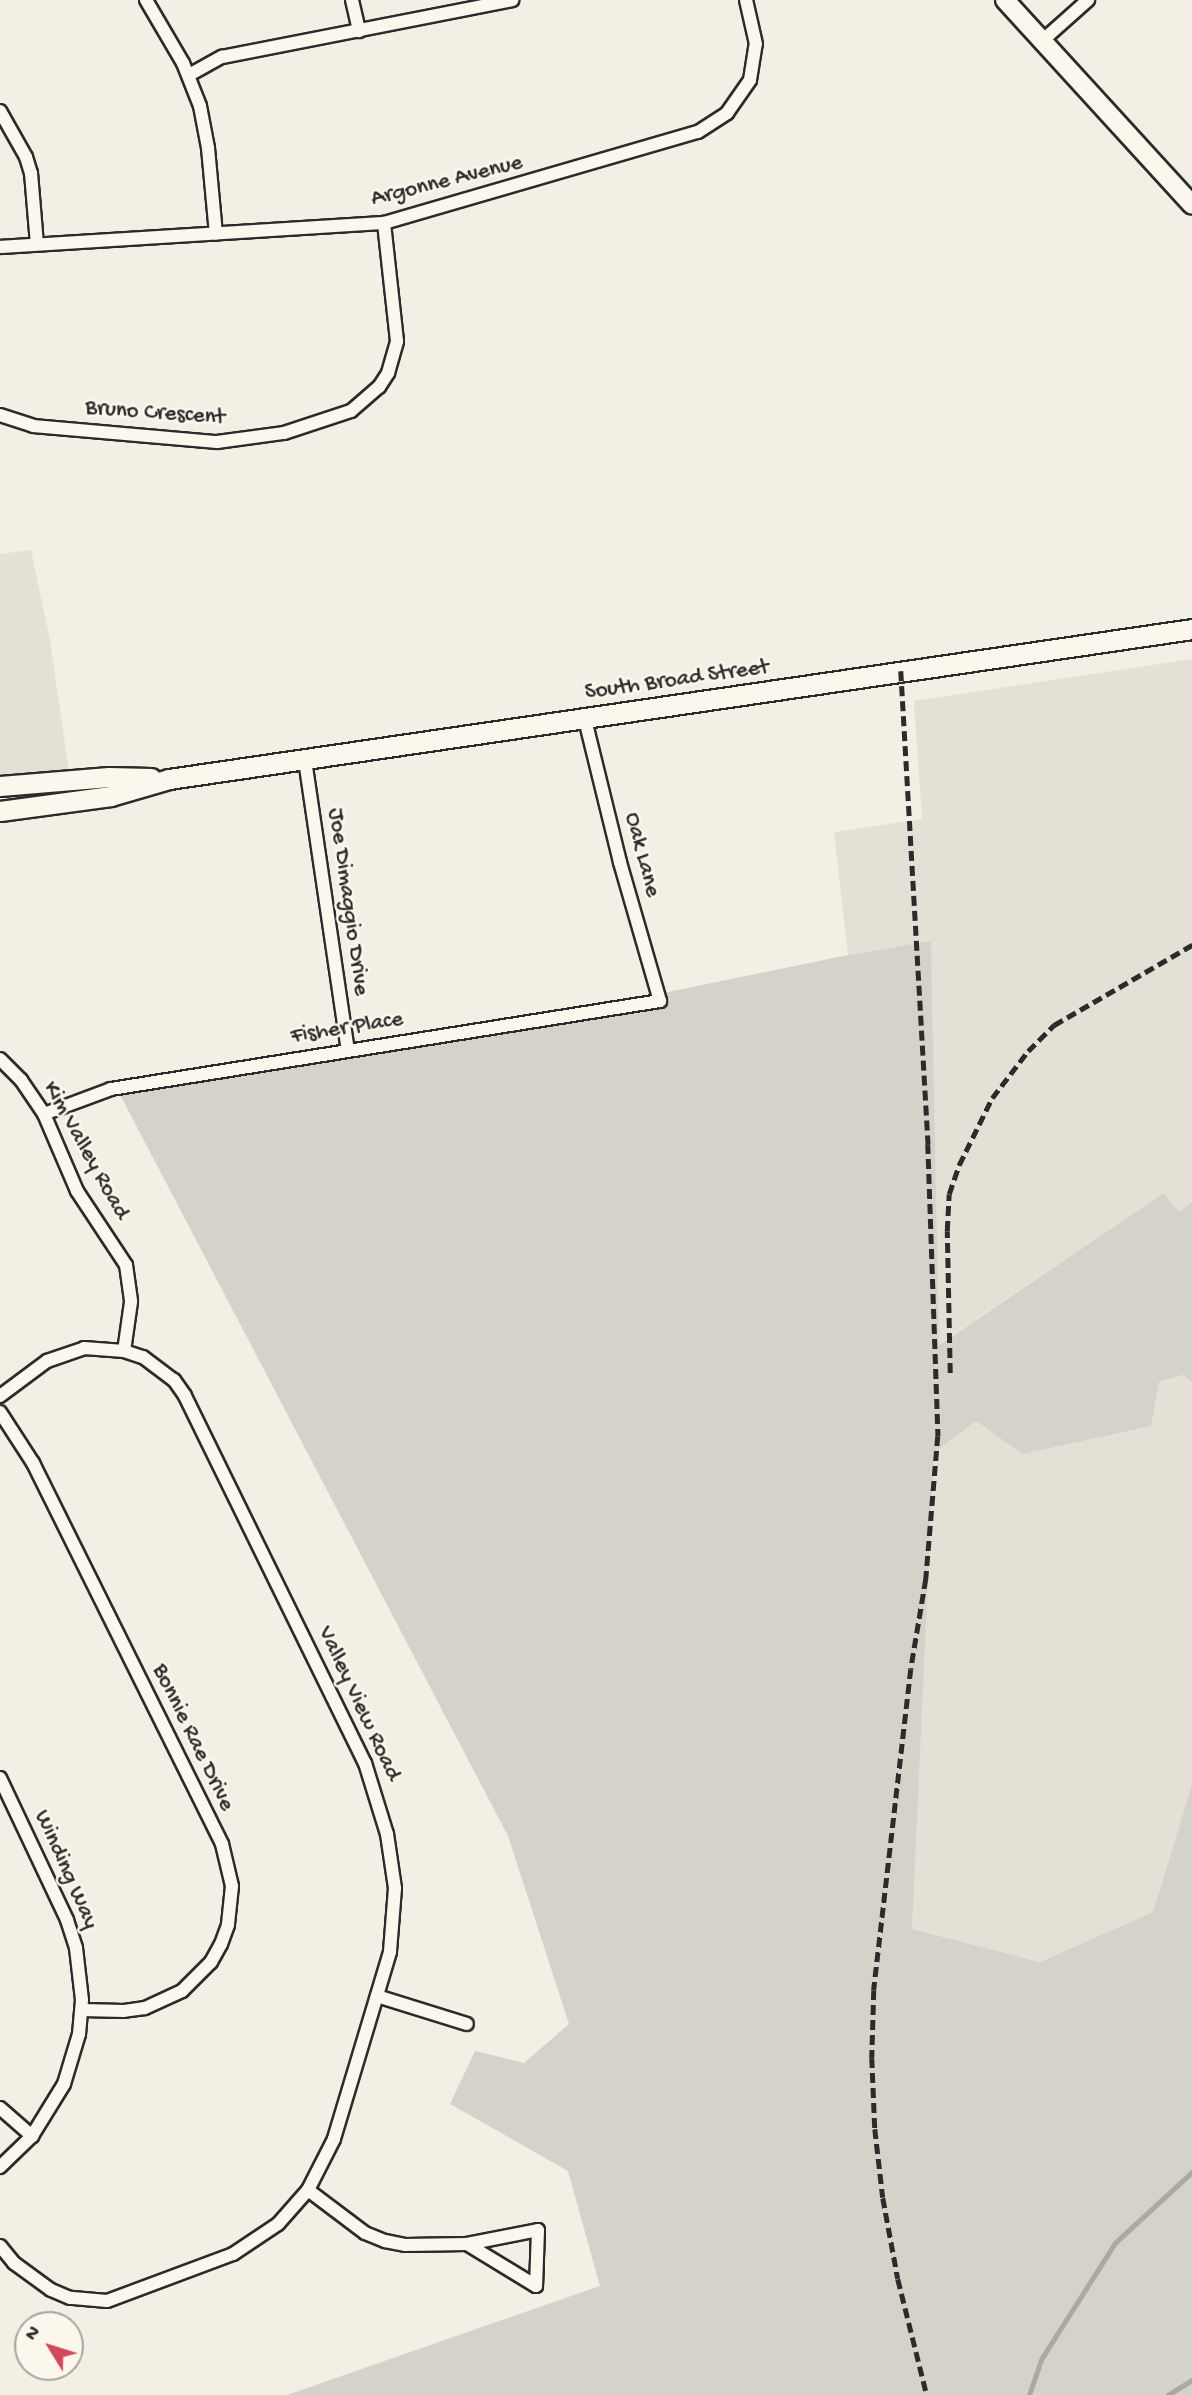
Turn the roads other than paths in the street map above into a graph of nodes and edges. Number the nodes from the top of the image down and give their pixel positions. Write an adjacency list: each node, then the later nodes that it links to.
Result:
1 (146, 0): 9 (street)
2 (352, 0): 7 (street)
3 (512, 0): 7 (street)
4 (746, 0): 12 (street, Argonne Avenue)
5 (1005, 0): 8 (street)
6 (1088, 0): 8 (street)
7 (359, 32): 9 (street)
8 (1042, 41): 11 (street)
9 (189, 75): 13 (street)
10 (0, 111): 14 (street)
11 (1192, 205)
12 (384, 223): 13 (street, Argonne Avenue); 16 (street, Bruno Crescent)
13 (215, 234): 14 (street, Argonne Avenue)
14 (37, 244): 15 (street, Argonne Avenue)
15 (0, 247)
16 (0, 415)
17 (1192, 629): 18 (main road, South Broad Street)
18 (585, 719): 19 (main road, South Broad Street); 25 (street, Oak Lane)
19 (305, 760): 20 (main road, South Broad Street); 26 (street, Joe Dimaggio Drive)
20 (169, 779): 21 (main road, South Broad Street); 23 (main road, South Broad Street)
21 (25, 782): 22 (main road, South Broad Street); 23 (main road)
22 (0, 786)
23 (27, 807): 24 (main road, South Broad Street)
24 (0, 810)
25 (660, 1000): 26 (street, Fisher Place)
26 (348, 1049): 28 (street, Fisher Place)
27 (0, 1059): 28 (street, Kim Valley Road)
28 (44, 1114): 29 (street, Kim Valley Road)
29 (124, 1350): 30 (street, Valley View Road); 33 (street, Valley View Road)
30 (0, 1396)
31 (0, 1412): 34 (street, Bonnie Rae Drive)
32 (0, 1778): 34 (street, Winding Way)
33 (377, 1996): 35 (street); 39 (street, Valley View Road)
34 (82, 2010): 37 (street, Winding Way)
35 (467, 2024)
36 (0, 2108): 37 (street)
37 (32, 2136): 38 (street, Winding Way)
38 (0, 2167)
39 (308, 2190): 40 (street); 41 (street, Valley View Road)
40 (467, 2244): 40 (street)
41 (0, 2246)

